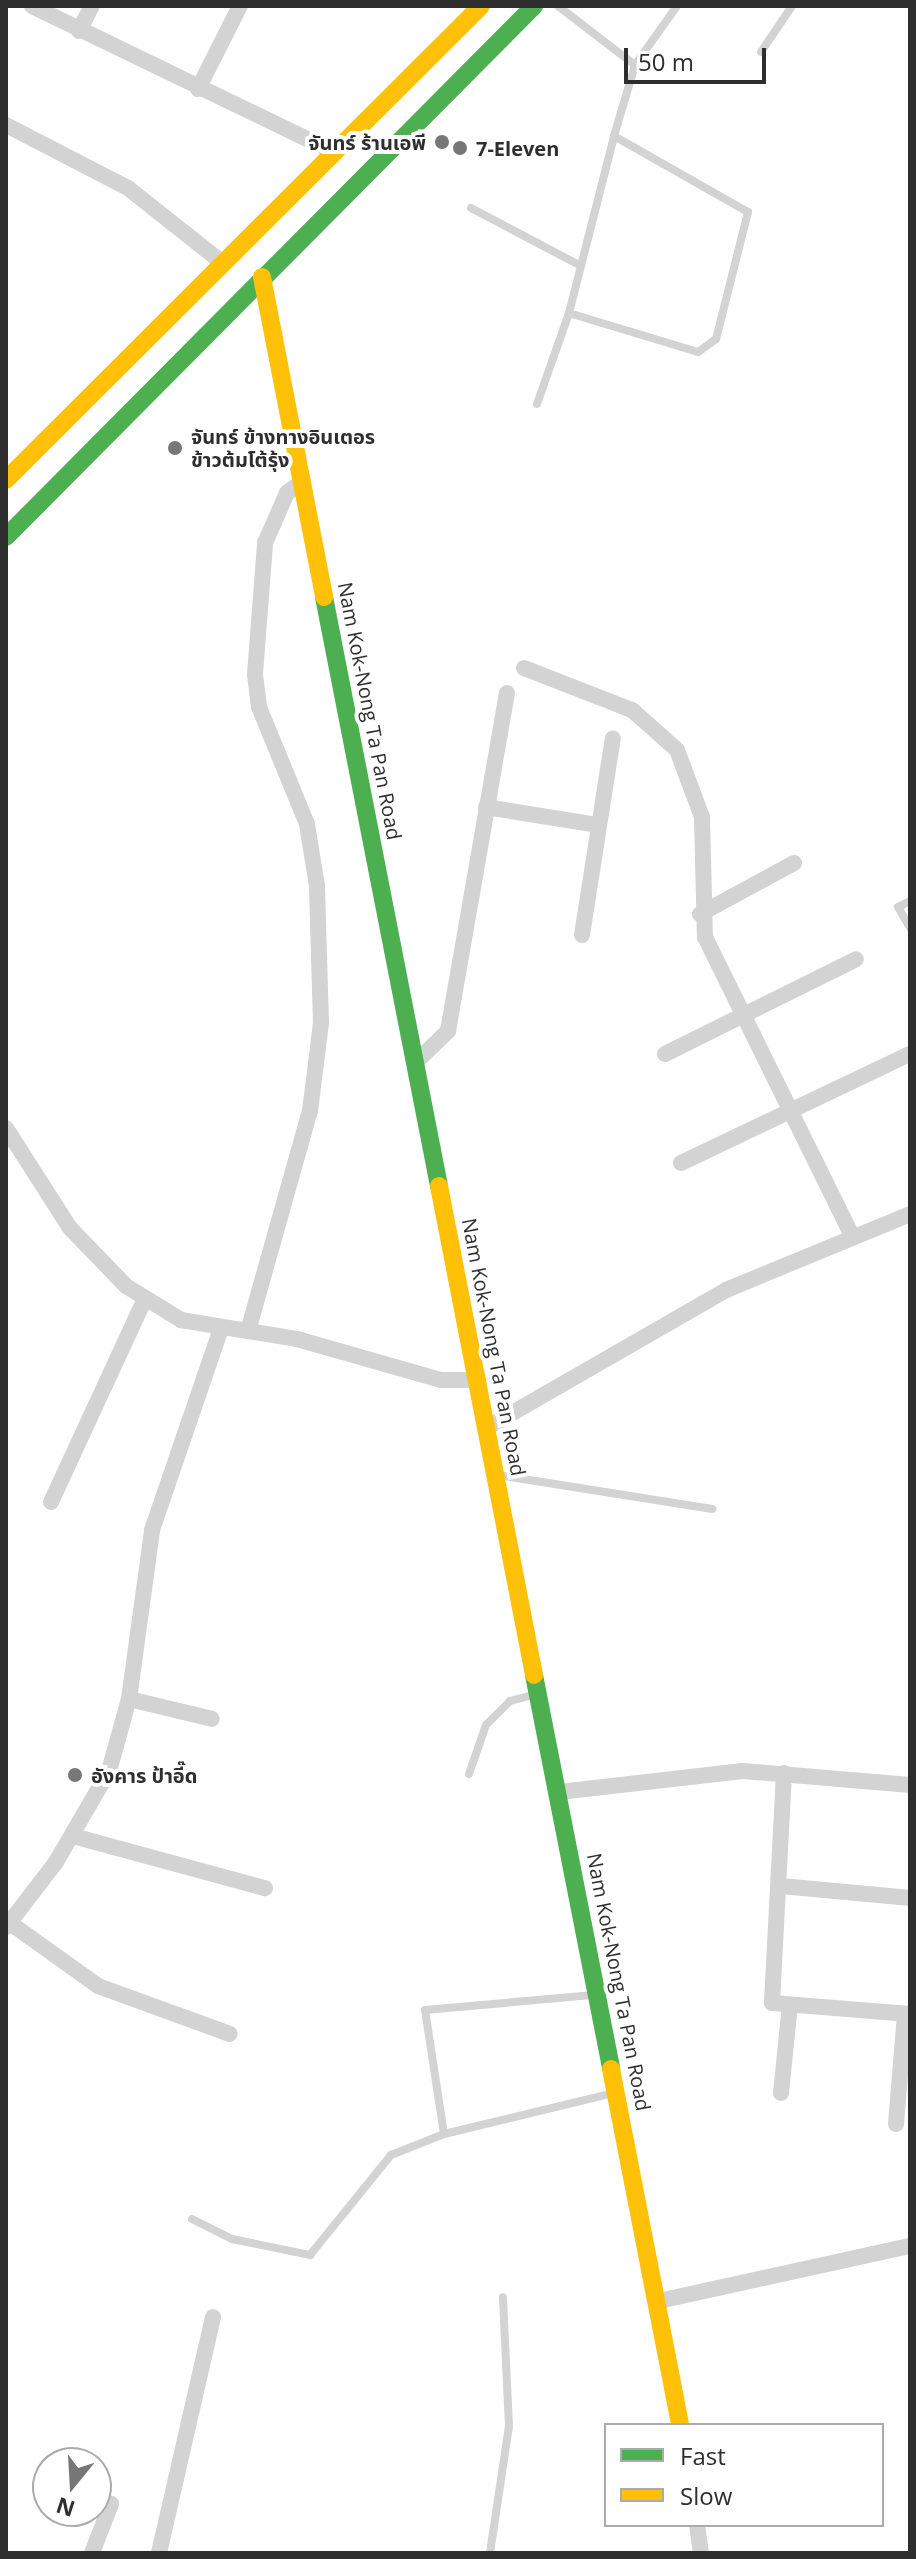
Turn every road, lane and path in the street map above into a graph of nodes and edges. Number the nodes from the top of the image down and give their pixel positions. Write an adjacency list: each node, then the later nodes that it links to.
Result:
1 (32, 6): 9 (street)
2 (92, 6): 9 (street)
3 (240, 6): 12 (street)
4 (481, 6): 15 (street)
5 (534, 6): 20 (street)
6 (558, 6): 11 (lane)
7 (677, 6): 11 (lane)
8 (792, 6): 10 (lane)
9 (79, 31): 12 (street)
10 (761, 52)
11 (635, 65): 14 (lane)
12 (198, 89): 15 (street)
13 (6, 125): 18 (street)
14 (614, 136): 19 (lane); 21 (lane)
15 (334, 152): 17 (street)
16 (471, 208): 19 (lane)
17 (234, 247): 18 (street); 20 (street)
18 (219, 260): 23 (street)
19 (581, 266): 21 (lane)
20 (262, 277): 24 (street, Nam Kok-Nong Ta Pan Road); 25 (street)
21 (569, 313): 22 (lane)
22 (537, 404)
23 (6, 480)
24 (303, 481): 40 (street, Nam Kok-Nong Ta Pan Road); 48 (street)
25 (6, 537)
26 (524, 668): 33 (street)
27 (507, 693): 29 (street)
28 (613, 738): 30 (street)
29 (486, 807): 30 (street); 40 (street)
30 (599, 825): 35 (street)
31 (794, 863): 33 (street)
32 (910, 901): 34 (lane)
33 (700, 914): 37 (street)
34 (910, 928)
35 (582, 935)
36 (856, 959): 37 (street)
37 (745, 1019): 38 (street); 41 (street)
38 (665, 1054)
39 (910, 1054): 41 (street)
40 (416, 1062): 49 (street, Nam Kok-Nong Ta Pan Road)
41 (793, 1115): 43 (street); 45 (street)
42 (6, 1128): 46 (street)
43 (681, 1163)
44 (910, 1214): 45 (street)
45 (853, 1238): 50 (street)
46 (144, 1301): 47 (street); 52 (street)
47 (221, 1329): 48 (street); 55 (street)
48 (248, 1331): 49 (street)
49 (478, 1380): 50 (street, Nam Kok-Nong Ta Pan Road)
50 (488, 1427): 51 (street, Nam Kok-Nong Ta Pan Road)
51 (497, 1475): 53 (lane); 54 (street, Nam Kok-Nong Ta Pan Road)
52 (51, 1502)
53 (712, 1509)
54 (537, 1693): 58 (lane); 60 (street, Nam Kok-Nong Ta Pan Road)
55 (129, 1699): 56 (street); 61 (street)
56 (212, 1719)
57 (784, 1773): 59 (street); 60 (street); 62 (street)
58 (469, 1774)
59 (910, 1785)
60 (559, 1792): 66 (street, Nam Kok-Nong Ta Pan Road)
61 (73, 1836): 63 (street); 65 (street)
62 (781, 1886): 64 (street); 67 (street)
63 (265, 1888)
64 (910, 1898)
65 (8, 1925): 69 (street)
66 (599, 1995): 70 (street, Nam Kok-Nong Ta Pan Road); 73 (lane)
67 (790, 2004): 68 (street); 71 (street)
68 (907, 2014): 72 (street)
69 (230, 2034)
70 (618, 2092): 73 (lane); 77 (street, Nam Kok-Nong Ta Pan Road)
71 (781, 2093)
72 (896, 2124)
73 (444, 2134): 74 (lane)
74 (192, 2219)
75 (910, 2246): 77 (street)
76 (503, 2297): 84 (lane)
77 (659, 2301): 79 (street, Nam Kok-Nong Ta Pan Road)
78 (213, 2317): 83 (street)
79 (680, 2423)
80 (102, 2527): 82 (street)
81 (697, 2527): 85 (street)
82 (92, 2553)
83 (159, 2553)
84 (490, 2553)
85 (701, 2553)

